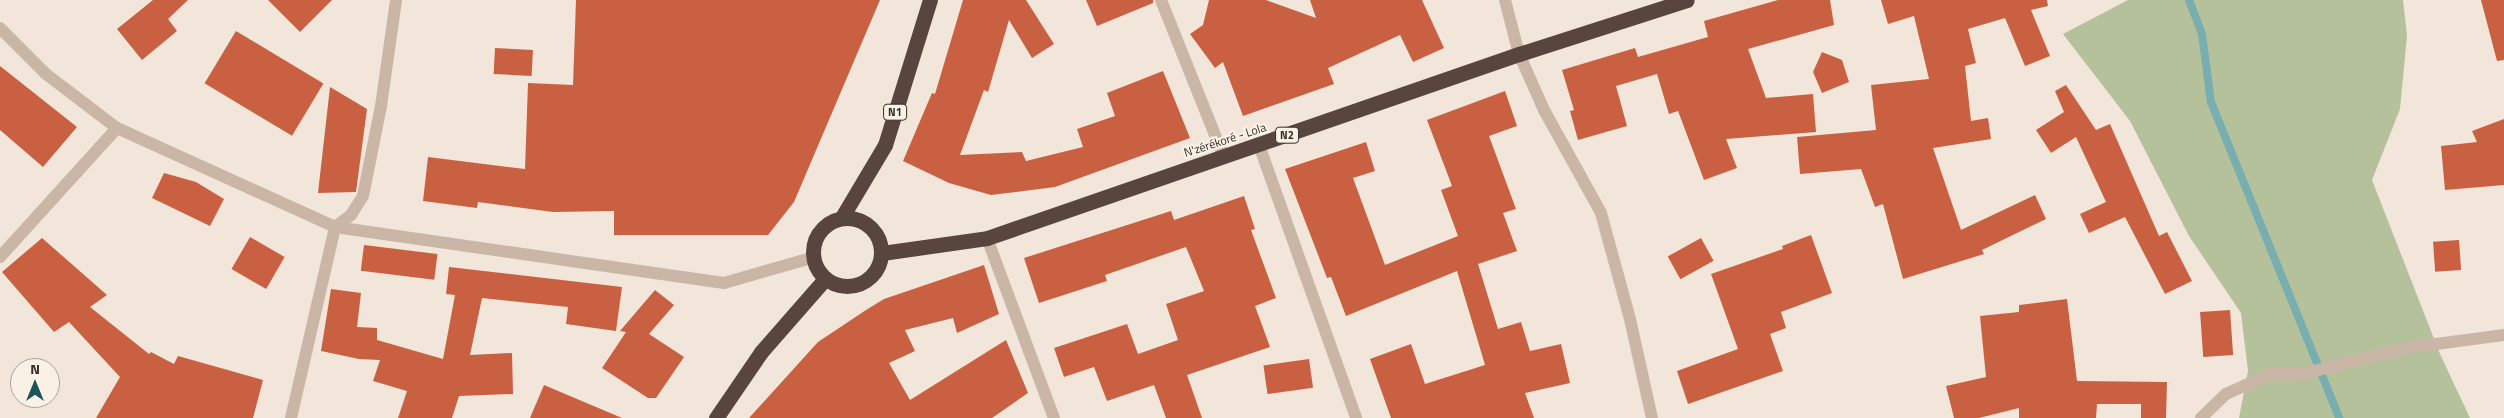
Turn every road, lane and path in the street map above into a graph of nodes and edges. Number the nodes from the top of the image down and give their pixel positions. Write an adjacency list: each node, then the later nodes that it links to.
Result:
1 (396, 0): 12 (street)
2 (930, 0): 11 (highway, N1)
3 (1161, 0): 10 (street)
4 (1505, 0): 7 (street)
5 (1687, 0): 7 (highway, N'zérékoré - Lola / N2)
6 (0, 28): 8 (street)
7 (1519, 54): 9 (highway, N'zérékoré - Lola / N2); 23 (street)
8 (117, 128): 12 (street); 15 (street)
9 (1259, 145): 10 (highway, N'zérékoré - Lola / N2); 22 (street)
10 (1223, 155): 13 (highway, N'zérékoré - Lola / N2)
11 (842, 217): 14 (highway); 16 (highway)
12 (334, 227): 16 (street); 19 (street)
13 (987, 238): 14 (highway, N'zérékoré - Lola / N2); 21 (street)
14 (882, 253): 17 (highway)
15 (0, 257)
16 (811, 258): 17 (highway)
17 (824, 280): 20 (highway)
18 (2504, 335): 24 (street)
19 (291, 418)
20 (716, 418)
21 (1054, 418)
22 (1356, 418)
23 (1652, 418)
24 (2200, 418)

